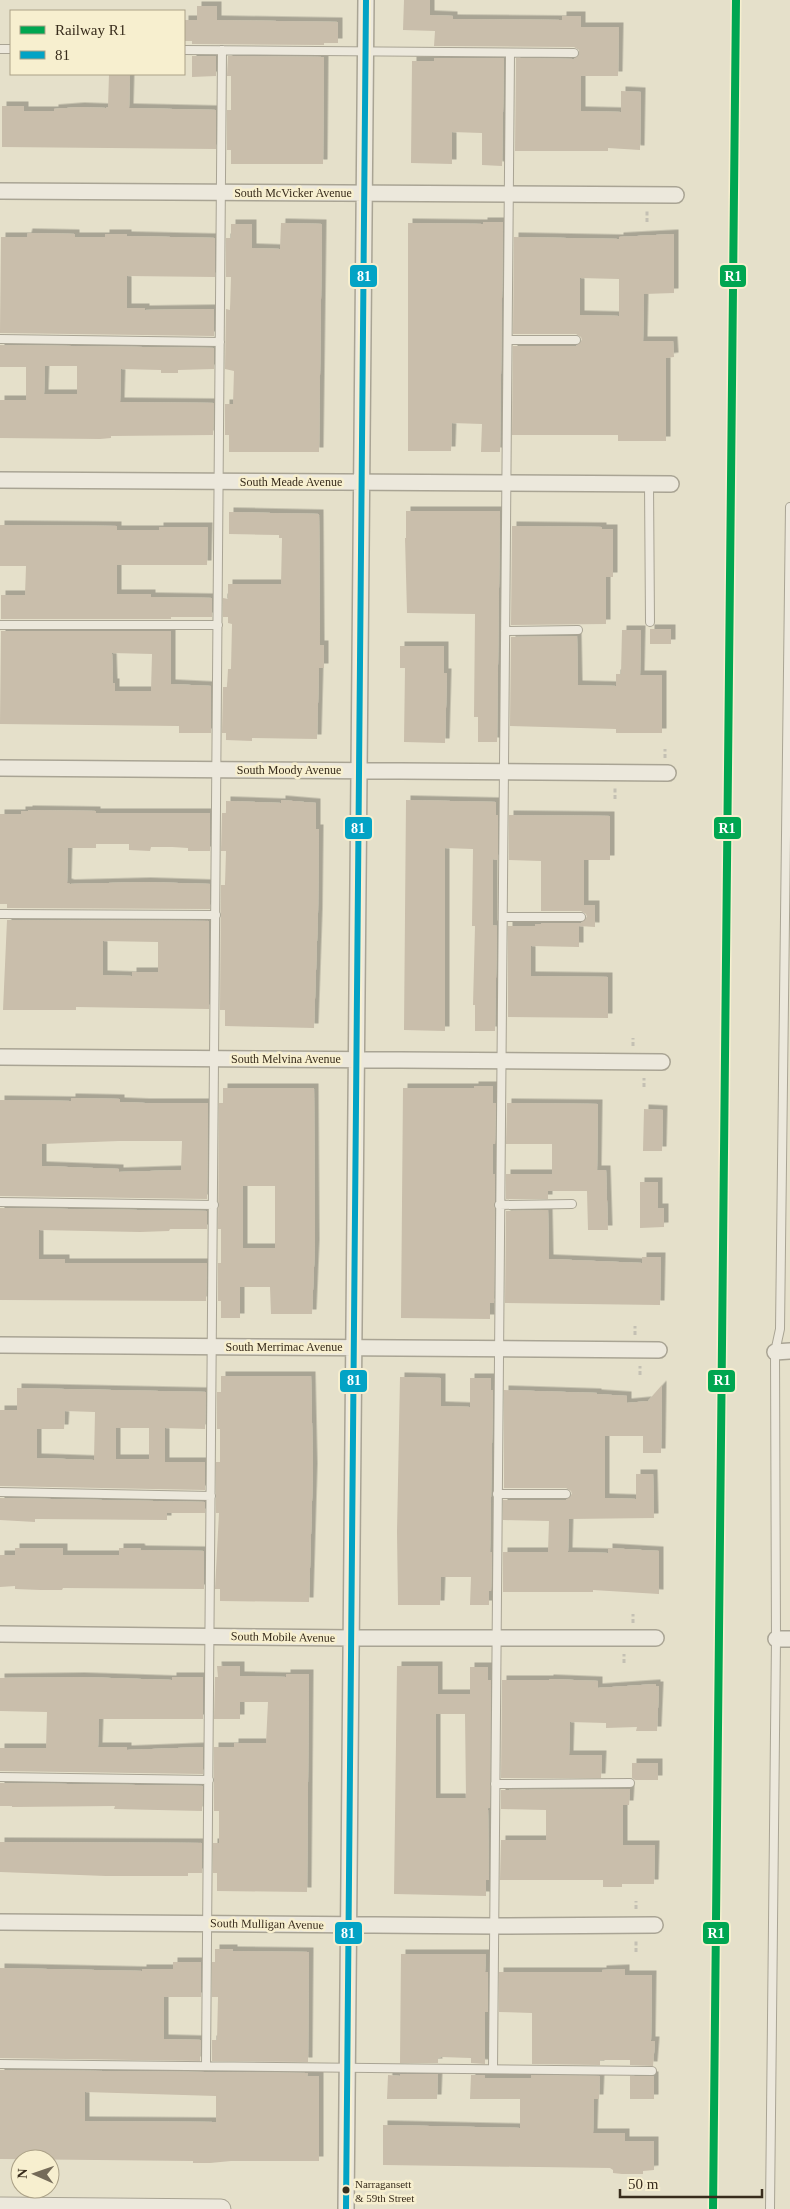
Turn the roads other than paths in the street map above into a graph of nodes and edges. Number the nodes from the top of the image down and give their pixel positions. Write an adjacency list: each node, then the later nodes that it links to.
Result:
1 (366, 0): 4 (street)
2 (185, 50): 3 (lane)
3 (222, 50): 4 (lane); 8 (lane)
4 (366, 52): 5 (lane); 9 (street)
5 (510, 53): 6 (lane); 10 (lane)
6 (574, 53)
7 (0, 191): 8 (street, South McVicker Avenue)
8 (221, 193): 9 (street, South McVicker Avenue); 15 (lane)
9 (364, 194): 10 (street, South McVicker Avenue); 18 (street)
10 (509, 194): 11 (street, South McVicker Avenue); 13 (lane)
11 (676, 195)
12 (0, 339): 15 (lane)
13 (508, 340): 14 (lane); 19 (lane)
14 (576, 340)
15 (220, 342): 17 (lane)
16 (0, 480): 17 (street, South Meade Avenue)
17 (219, 481): 18 (street, South Meade Avenue); 25 (lane)
18 (362, 482): 19 (street, South Meade Avenue); 30 (street)
19 (507, 484): 20 (street, South Meade Avenue); 26 (lane)
20 (649, 484): 21 (street, South Meade Avenue); 23 (lane)
21 (671, 484)
22 (790, 508): 51 (lane)
23 (650, 622)
24 (0, 625): 25 (lane)
25 (218, 625): 29 (lane)
26 (505, 630): 27 (lane); 31 (lane)
27 (578, 630)
28 (0, 768): 29 (street, South Moody Avenue)
29 (217, 770): 30 (street, South Moody Avenue); 34 (lane)
30 (359, 770): 31 (street, South Moody Avenue); 39 (street)
31 (504, 772): 32 (street, South Moody Avenue); 35 (lane)
32 (668, 774)
33 (0, 914): 34 (lane)
34 (216, 916): 38 (lane)
35 (503, 917): 36 (lane); 40 (lane)
36 (581, 917)
37 (0, 1057): 38 (street, South Melvina Avenue)
38 (215, 1059): 39 (street, South Melvina Avenue); 43 (lane)
39 (357, 1060): 40 (street, South Melvina Avenue); 48 (street)
40 (501, 1061): 41 (street, South Melvina Avenue); 45 (lane)
41 (662, 1062)
42 (0, 1202): 43 (lane)
43 (214, 1204): 47 (lane)
44 (572, 1204): 45 (lane)
45 (499, 1205): 49 (lane)
46 (0, 1345): 47 (street, South Merrimac Avenue)
47 (212, 1347): 48 (street, South Merrimac Avenue); 55 (lane)
48 (354, 1348): 49 (street, South Merrimac Avenue); 58 (street)
49 (498, 1350): 50 (street, South Merrimac Avenue); 53 (lane)
50 (659, 1350)
51 (783, 1351): 61 (lane)
52 (0, 1492): 55 (lane)
53 (497, 1494): 54 (lane); 59 (lane)
54 (566, 1494)
55 (211, 1496): 57 (lane)
56 (0, 1634): 57 (street, South Mobile Avenue)
57 (210, 1636): 58 (street, South Mobile Avenue); 63 (lane)
58 (352, 1638): 59 (street, South Mobile Avenue); 68 (street)
59 (496, 1638): 60 (street, South Mobile Avenue); 65 (lane)
60 (656, 1638)
61 (783, 1639): 79 (lane)
62 (0, 1777): 63 (lane)
63 (209, 1780): 67 (lane)
64 (630, 1783): 65 (lane)
65 (495, 1784): 70 (lane)
66 (0, 1922): 67 (street, South Mulligan Avenue)
67 (207, 1923): 68 (street, South Mulligan Avenue); 72 (lane)
68 (349, 1925): 70 (street, South Mulligan Avenue); 73 (street)
69 (655, 1925): 70 (street, South Mulligan Avenue)
70 (494, 1926): 74 (lane)
71 (0, 2064): 72 (lane)
72 (206, 2066): 73 (lane)
73 (347, 2068): 74 (lane); 78 (street)
74 (493, 2069): 75 (lane)
75 (652, 2070)
76 (0, 2207): 77 (street)
77 (220, 2209)
78 (346, 2209)
79 (770, 2209)

